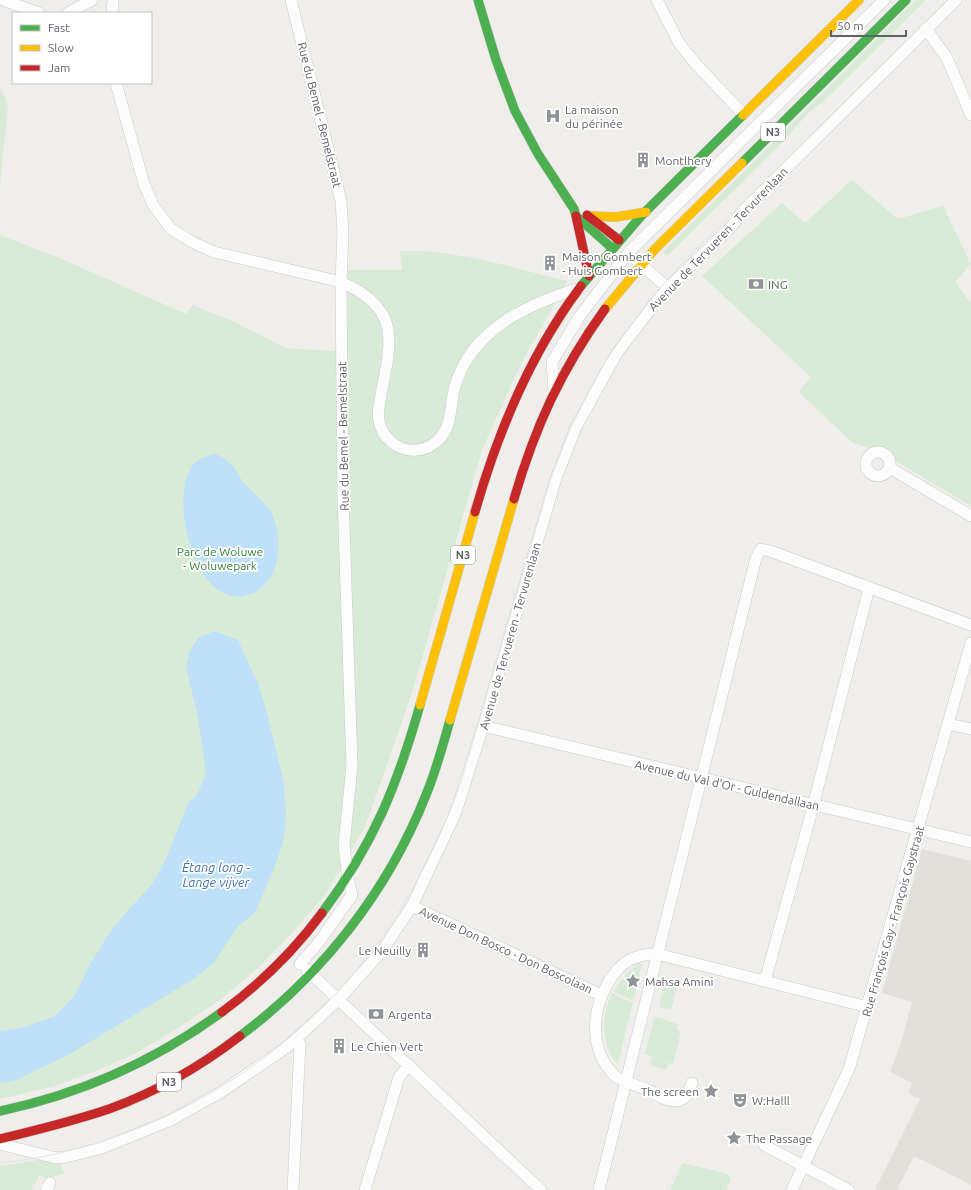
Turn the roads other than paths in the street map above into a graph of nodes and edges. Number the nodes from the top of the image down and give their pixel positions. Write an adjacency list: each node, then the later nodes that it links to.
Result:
1 (3, 0): 11 (street)
2 (92, 0): 12 (street)
3 (113, 0): 13 (street)
4 (291, 0): 27 (street, Rue du Bemel - Bemelstraat)
5 (478, 0): 21 (main road)
6 (657, 0): 16 (street)
7 (859, 0): 16 (main road, N3)
8 (884, 0): 19 (street)
9 (906, 0): 25 (main road, N3)
10 (956, 0): 14 (street, Avenue de Tervueren - Tervurenlaan)
11 (36, 12)
12 (70, 12)
13 (112, 12)
14 (926, 28): 17 (street); 29 (street, Avenue de Tervueren - Tervurenlaan)
15 (116, 84): 27 (street)
16 (743, 114): 18 (main road, N3)
17 (971, 115)
18 (698, 158): 19 (street); 20 (main road, N3)
19 (688, 194): 24 (street)
20 (646, 212): 22 (main road); 23 (main road, N3)
21 (575, 213): 22 (main road); 23 (main road); 26 (main road)
22 (594, 216): 23 (main road)
23 (616, 244): 24 (street); 26 (main road, N3)
24 (628, 253): 25 (street); 30 (street)
25 (641, 265): 29 (street); 30 (main road, N3)
26 (589, 276): 28 (main road, N3)
27 (341, 282): 28 (street); 43 (street, Rue du Bemel - Bemelstraat)
28 (580, 288): 43 (main road, N3)
29 (668, 288): 37 (street, Avenue de Tervueren - Tervurenlaan)
30 (554, 393): 48 (main road, N3)
31 (890, 468): 32 (street)
32 (971, 516)
33 (869, 588): 34 (street); 39 (street); 40 (street)
34 (971, 625)
35 (971, 643): 36 (street, Rue François Gay - François Gaystraat)
36 (948, 724): 38 (street); 41 (street, Rue François Gay - François Gaystraat)
37 (484, 726): 39 (street, Avenue du Val d'Or - Guldendallaan); 44 (street, Avenue de Tervueren - Tervurenlaan)
38 (971, 730)
39 (702, 779): 40 (street, Avenue du Val d'Or - Guldendallaan); 46 (street)
40 (813, 805): 41 (street, Avenue du Val d'Or - Guldendallaan); 49 (street)
41 (918, 830): 42 (street, Avenue du Val d'Or - Guldendallaan); 52 (street, Rue François Gay - François Gaystraat)
42 (971, 842)
43 (348, 878): 45 (main road, N3); 47 (street)
44 (412, 906): 50 (street, Avenue Don Bosco - Don Boscolaan); 51 (street, Avenue de Tervueren - Tervurenlaan)
45 (289, 953): 47 (street); 57 (main road, N3)
46 (657, 954): 49 (street); 50 (street); 55 (street)
47 (300, 964): 48 (street)
48 (312, 974): 51 (street); 58 (main road, N3)
49 (765, 981): 52 (street)
50 (601, 995): 55 (street)
51 (339, 999): 53 (street, Avenue de Tervueren - Tervurenlaan); 54 (street)
52 (868, 1007): 61 (street, Rue François Gay - François Gaystraat)
53 (295, 1040): 59 (street, Avenue de Tervueren - Tervurenlaan); 62 (street)
54 (409, 1065): 63 (street); 64 (street)
55 (627, 1081): 56 (street); 65 (street)
56 (692, 1084)
57 (0, 1112)
58 (0, 1139)
59 (0, 1144)
60 (764, 1145): 61 (street)
61 (804, 1165): 66 (street, Rue François Gay - François Gaystraat); 67 (street)
62 (294, 1190)
63 (365, 1190)
64 (541, 1190)
65 (599, 1190)
66 (792, 1190)
67 (849, 1190)

